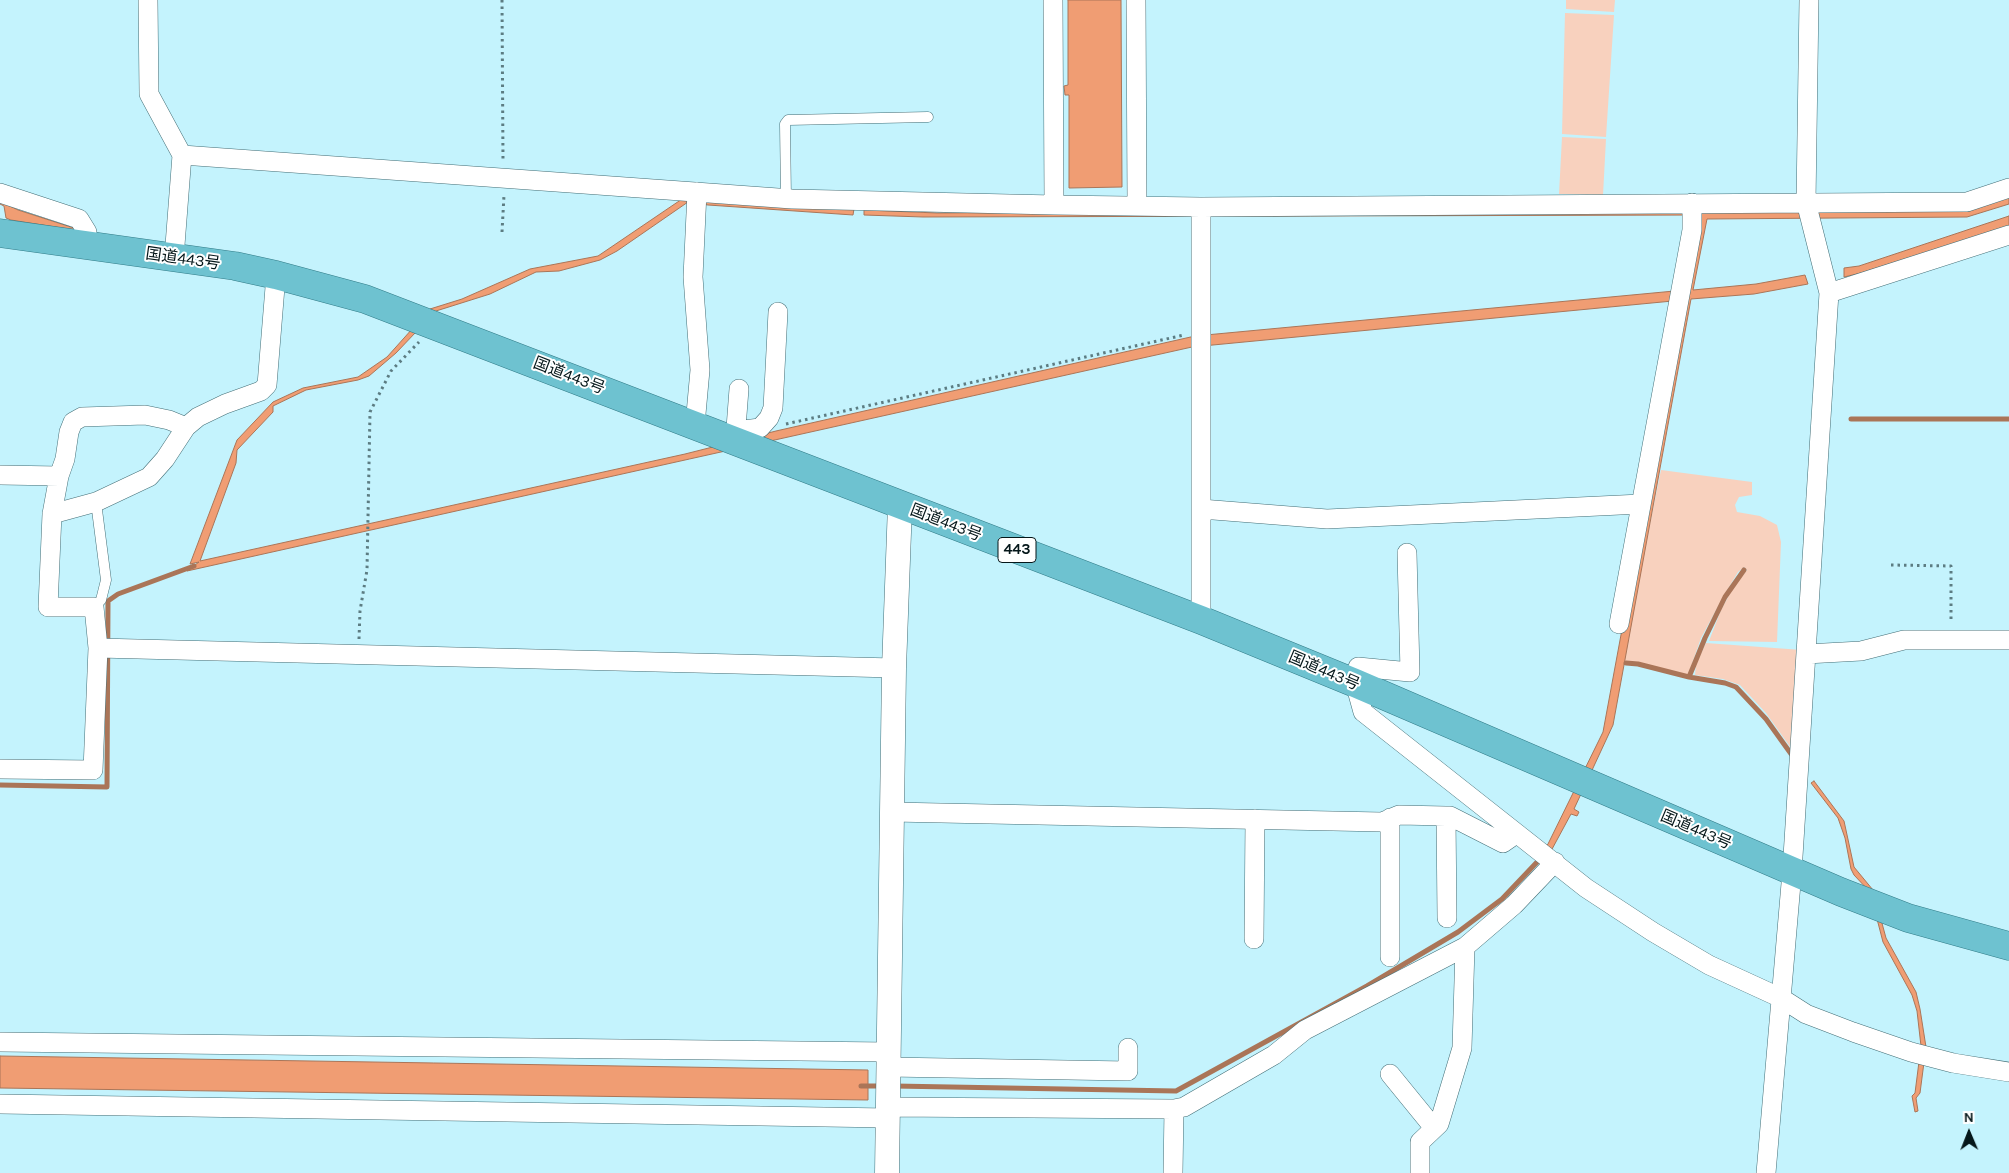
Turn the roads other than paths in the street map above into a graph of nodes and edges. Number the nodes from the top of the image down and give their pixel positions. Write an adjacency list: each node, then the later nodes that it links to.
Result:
1 (148, 0): 6 (street)
2 (1053, 0): 13 (street)
3 (1136, 0): 14 (street)
4 (1809, 0): 11 (street)
5 (928, 118): 10 (lane)
6 (182, 155): 8 (street); 19 (street)
7 (2009, 188): 11 (street)
8 (697, 192): 10 (street); 24 (street)
9 (0, 193): 18 (street)
10 (786, 198): 13 (street)
11 (1806, 202): 12 (street); 21 (street)
12 (1692, 203): 15 (street); 30 (street)
13 (1054, 205): 14 (street)
14 (1137, 205): 15 (street)
15 (1201, 207): 32 (street)
16 (0, 233): 18 (highway, 国道443号 / 443)
17 (2009, 235): 21 (street)
18 (86, 246): 19 (highway, 国道443号 / 443)
19 (174, 258): 20 (highway, 国道443号 / 443)
20 (276, 275): 24 (highway, 国道443号 / 443); 25 (street)
21 (1829, 293): 40 (street)
22 (778, 312): 26 (street)
23 (739, 389): 26 (street)
24 (694, 424): 26 (highway, 国道443号 / 443)
25 (186, 427): 28 (street); 29 (street)
26 (736, 436): 31 (highway, 国道443号 / 443)
27 (0, 475): 28 (street)
28 (59, 476): 33 (street)
29 (96, 502): 33 (street); 35 (lane)
30 (1641, 504): 32 (street); 37 (street)
31 (900, 505): 36 (highway, 国道443号 / 443); 41 (street)
32 (1201, 509): 36 (street)
33 (52, 514): 35 (street)
34 (1407, 553): 42 (street)
35 (94, 607): 39 (street)
36 (1201, 620): 42 (highway, 国道443号 / 443)
37 (1619, 624)
38 (2009, 640): 40 (street)
39 (98, 648): 41 (street); 43 (street)
40 (1806, 654): 50 (street)
41 (894, 668): 44 (street)
42 (1355, 683): 48 (street); 50 (highway, 国道443号 / 443)
43 (0, 769)
44 (892, 812): 47 (street); 59 (street)
45 (1446, 816): 46 (street); 48 (street); 51 (street)
46 (1390, 818): 47 (street); 55 (street)
47 (1255, 819): 52 (street)
48 (1516, 834): 49 (street)
49 (1555, 862): 54 (street); 56 (street)
50 (1792, 872): 53 (highway, 国道443号 / 443); 56 (street)
51 (1447, 918)
52 (1254, 939)
53 (2009, 946)
54 (1465, 947): 63 (street); 65 (street)
55 (1390, 957)
56 (1781, 998): 60 (street); 69 (street)
57 (0, 1042): 59 (street)
58 (1128, 1048): 59 (street)
59 (888, 1060): 64 (street)
60 (2009, 1072)
61 (1390, 1074): 65 (street)
62 (0, 1104): 64 (street)
63 (1174, 1108): 64 (street); 67 (street)
64 (888, 1112): 66 (street)
65 (1434, 1128): 68 (street)
66 (887, 1173)
67 (1173, 1173)
68 (1420, 1173)
69 (1766, 1173)

